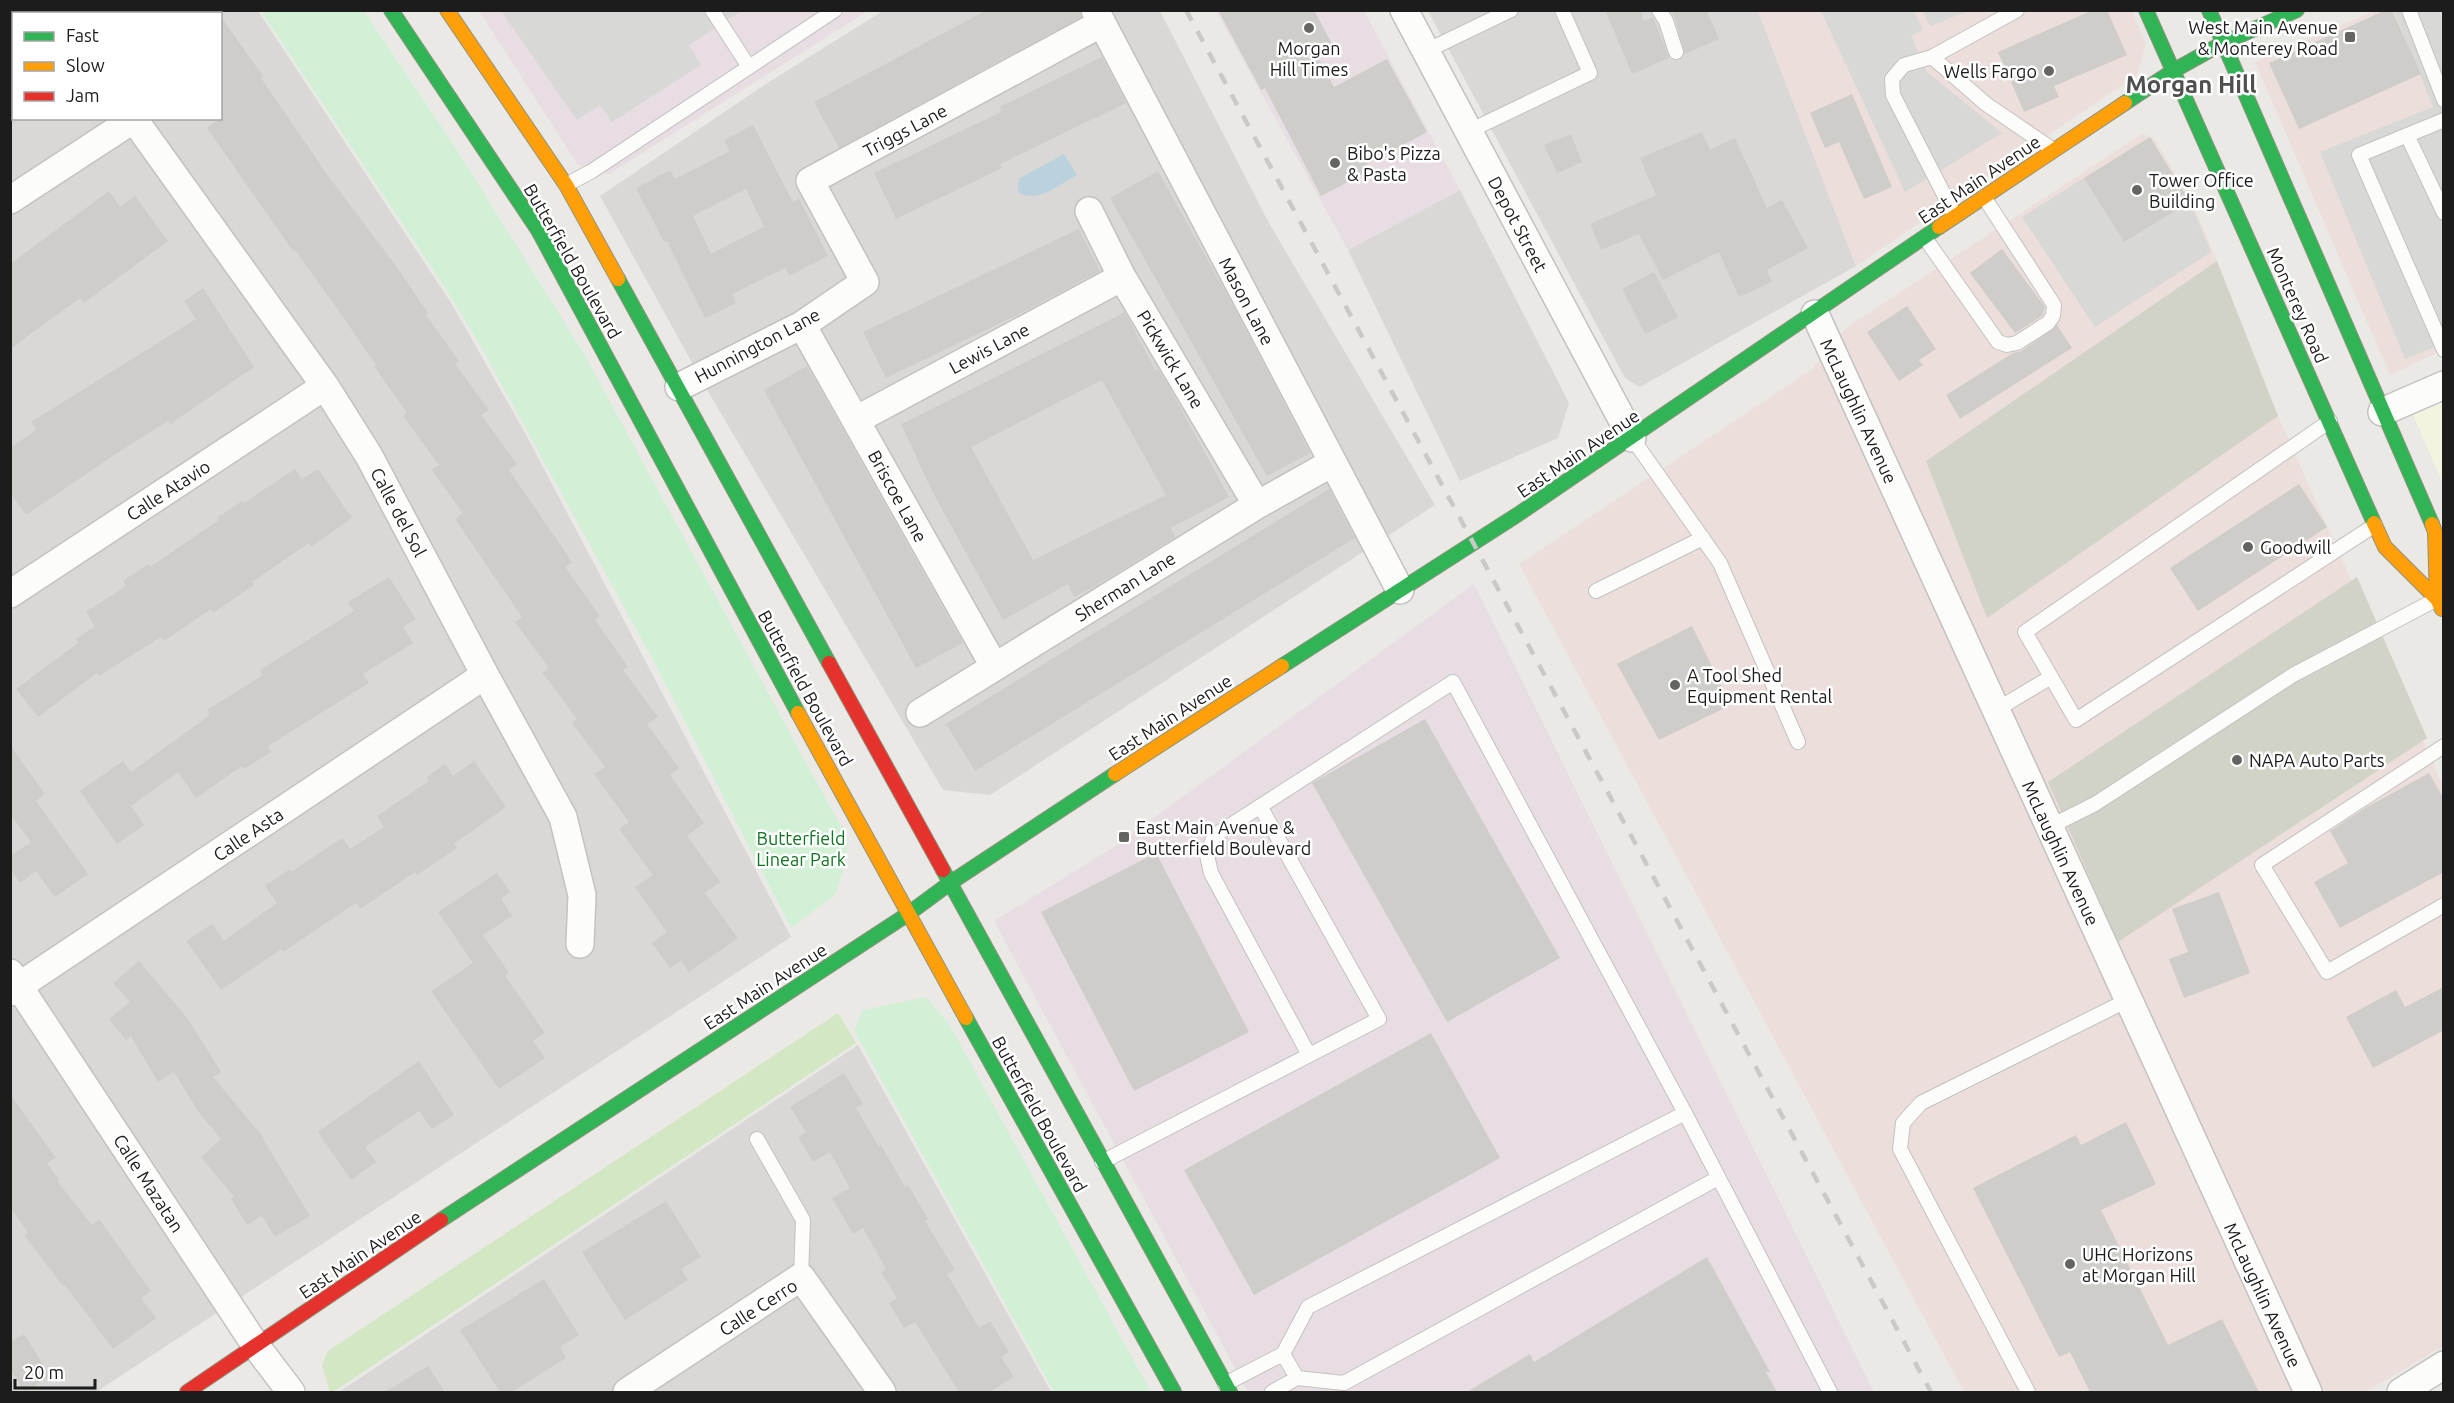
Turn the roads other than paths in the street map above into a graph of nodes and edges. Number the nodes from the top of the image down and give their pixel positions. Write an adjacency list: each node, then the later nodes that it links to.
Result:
1 (391, 10): 68 (main road, Butterfield Boulevard)
2 (447, 10): 28 (main road, Butterfield Boulevard)
3 (712, 10): 19 (lane)
4 (835, 10): 19 (lane)
5 (1404, 10): 16 (street, Depot Street)
6 (1511, 10): 16 (lane)
7 (1562, 10): 25 (lane)
8 (1659, 10): 17 (lane)
9 (2017, 10): 18 (lane)
10 (2146, 10): 20 (main road, Monterey Road)
11 (2209, 10): 15 (main road, Monterey Road)
12 (2297, 10): 15 (main road, East Main Avenue)
13 (2409, 10): 21 (lane)
14 (1098, 17): 36 (street, Triggs Lane); 48 (street, Mason Lane)
15 (2223, 43): 20 (main road, East Main Avenue); 44 (main road, Monterey Road)
16 (1426, 51): 25 (street, Depot Street)
17 (1676, 52)
18 (1932, 57): 27 (lane); 33 (lane)
19 (749, 67): 28 (lane)
20 (2174, 71): 27 (main road, East Main Avenue); 46 (main road, Monterey Road)
21 (2444, 100)
22 (132, 120): 30 (street)
23 (135, 120): 42 (street, Calle del Sol)
24 (2444, 120): 26 (lane)
25 (1468, 131): 47 (street, Depot Street)
26 (2408, 135): 32 (lane); 38 (lane)
27 (2054, 150): 29 (main road, East Main Avenue)
28 (566, 185): 43 (main road, Butterfield Boulevard)
29 (1984, 197): 33 (main road, East Main Avenue); 34 (lane)
30 (10, 200)
31 (1089, 211): 35 (street, Pickwick Lane)
32 (2444, 213)
33 (1955, 216): 34 (main road, East Main Avenue)
34 (1925, 238): 37 (main road, East Main Avenue)
35 (1122, 277): 45 (street, Lewis Lane); 49 (street, Pickwick Lane)
36 (865, 282): 39 (street, Hunnington Lane)
37 (1815, 314): 47 (main road, East Main Avenue); 60 (street, McLaughlin Avenue)
38 (2438, 322): 40 (lane)
39 (802, 325): 43 (street, Hunnington Lane); 45 (street, Briscoe Lane)
40 (2444, 350)
41 (2444, 385): 44 (street)
42 (325, 386): 54 (street, Calle Atavio); 58 (street, Calle del Sol)
43 (679, 387): 66 (main road, Butterfield Boulevard)
44 (2382, 412): 55 (main road, Monterey Road)
45 (856, 420): 57 (street, Briscoe Lane)
46 (2330, 421): 50 (main road, Monterey Road); 59 (lane)
47 (1632, 438): 51 (lane); 52 (main road, East Main Avenue)
48 (1332, 463): 49 (street, Sherman Lane); 52 (street, Mason Lane)
49 (1257, 505): 57 (street, Sherman Lane)
50 (2374, 525): 55 (main road, Monterey Road); 59 (lane)
51 (1703, 538): 53 (lane); 62 (lane)
52 (1400, 590): 66 (main road, East Main Avenue)
53 (1596, 591)
54 (10, 594)
55 (2437, 598): 56 (main road, Monterey Road); 65 (lane)
56 (2444, 613)
57 (994, 666): 61 (street, Sherman Lane)
58 (485, 675): 69 (street, Calle del Sol); 70 (street, Calle Asta)
59 (2051, 677): 60 (lane)
60 (1996, 710): 65 (street, McLaughlin Avenue)
61 (920, 713)
62 (1798, 742)
63 (2444, 746): 67 (lane)
64 (1260, 806): 72 (lane); 72 (lane); 73 (lane)
65 (2049, 827): 71 (street, McLaughlin Avenue)
66 (950, 883): 68 (main road, East Main Avenue); 75 (main road, Butterfield Boulevard)
67 (2444, 905)
68 (908, 914): 78 (main road, East Main Avenue); 87 (main road, Butterfield Boulevard)
69 (580, 944)
70 (13, 983): 78 (street, Calle Mazatan)
71 (2128, 1000): 90 (lane); 91 (street, McLaughlin Avenue)
72 (1309, 1055): 75 (lane)
73 (1685, 1113): 76 (lane); 79 (lane)
74 (757, 1139): 77 (lane)
75 (1102, 1162): 82 (main road, Butterfield Boulevard)
76 (1718, 1178): 81 (lane); 89 (lane)
77 (801, 1277): 85 (street, Calle Cerro); 86 (street, Calle Cerro)
78 (256, 1346): 83 (main road, East Main Avenue); 84 (street, Calle Mazatan)
79 (1283, 1354): 81 (lane); 82 (lane)
80 (2444, 1365): 92 (street)
81 (1297, 1378): 88 (lane)
82 (1228, 1388)
83 (187, 1392)
84 (291, 1392)
85 (627, 1392)
86 (882, 1392)
87 (1174, 1392)
88 (1272, 1392)
89 (1830, 1392)
90 (2028, 1392)
91 (2308, 1392)
92 (2401, 1392)

